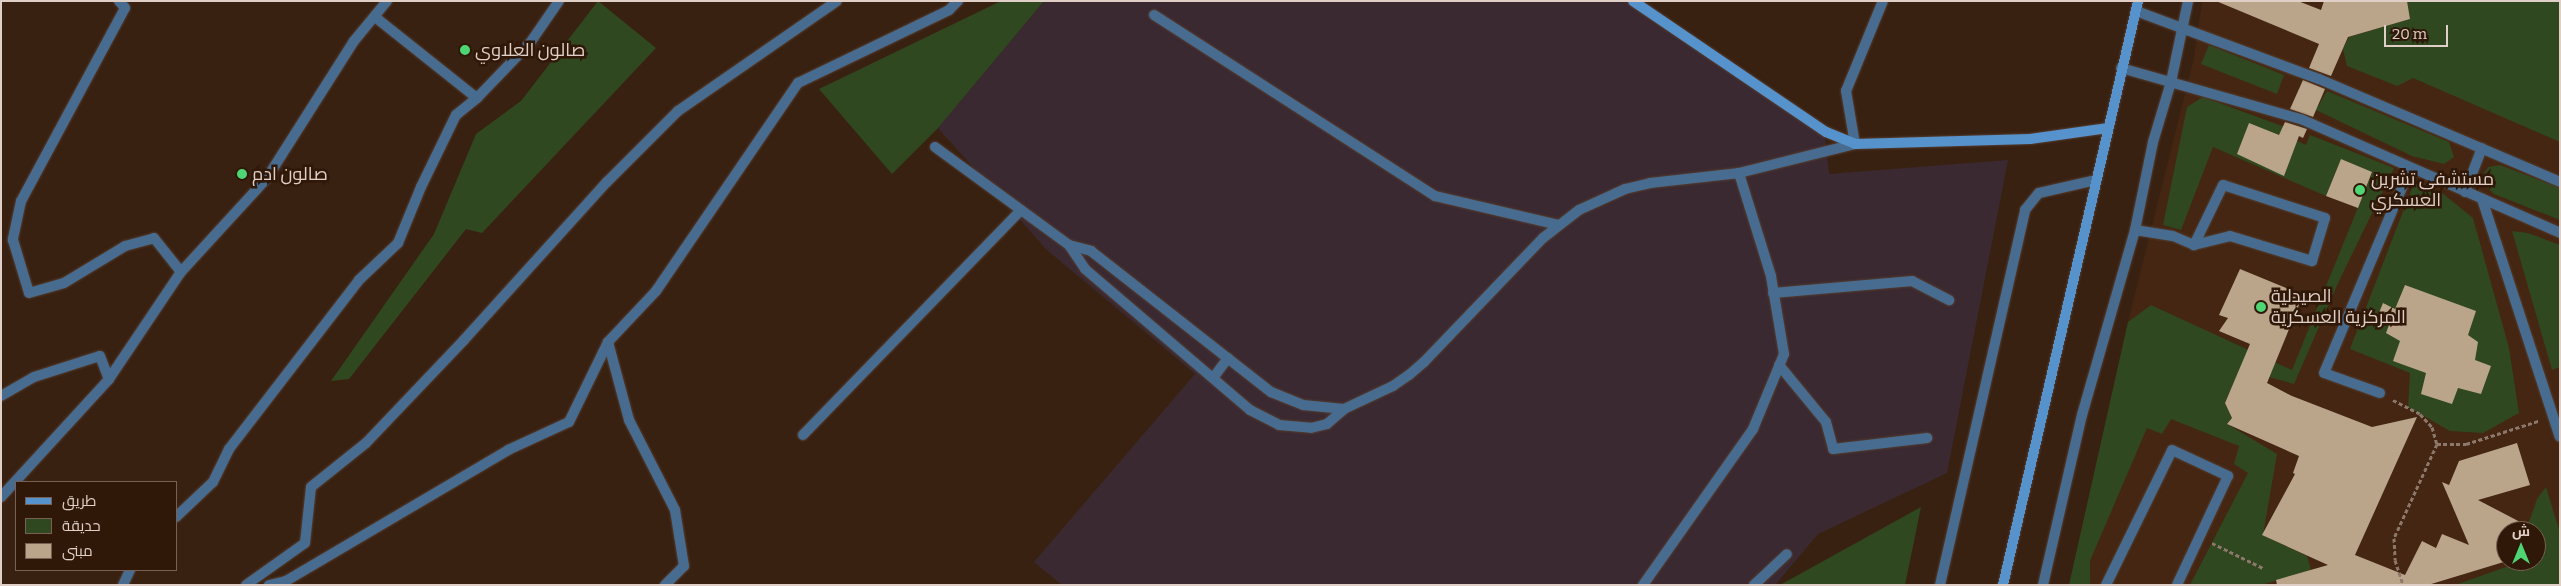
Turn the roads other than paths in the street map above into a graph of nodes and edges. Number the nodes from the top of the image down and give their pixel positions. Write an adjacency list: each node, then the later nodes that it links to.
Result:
1 (119, 1): 32 (street)
2 (387, 1): 11 (street)
3 (559, 1): 15 (street)
4 (837, 1): 53 (street)
5 (958, 1): 35 (street)
6 (1633, 1): 17 (main road)
7 (1883, 1): 17 (street)
8 (2188, 1): 12 (street)
9 (2137, 6): 12 (street); 13 (main road)
10 (1154, 15): 27 (street)
11 (375, 17): 15 (street); 32 (street)
12 (2184, 29): 14 (street); 19 (street)
13 (2121, 68): 14 (street); 16 (main road)
14 (2171, 82): 20 (street); 28 (street)
15 (477, 98): 49 (street)
16 (2108, 128): 17 (main road); 22 (main road)
17 (1855, 144): 21 (street)
18 (935, 147): 26 (street)
19 (2482, 148): 23 (street); 24 (street)
20 (2410, 168): 24 (street); 40 (street)
21 (1739, 173): 27 (street); 33 (street)
22 (2096, 180): 58 (street); 59 (main road)
23 (2560, 182)
24 (2465, 192): 25 (street)
25 (2482, 200): 29 (street); 44 (street)
26 (1021, 210): 30 (street); 43 (street)
27 (1559, 225): 42 (street)
28 (2135, 230): 31 (street); 60 (street)
29 (2560, 232)
30 (1069, 245): 36 (street); 38 (street)
31 (2194, 245): 31 (street)
32 (181, 272): 39 (street)
33 (1773, 293): 34 (street); 37 (street)
34 (1949, 300)
35 (608, 342): 54 (street); 55 (street)
36 (1228, 358): 38 (street); 42 (street)
37 (1779, 364): 45 (street); 56 (street)
38 (1213, 378): 42 (street)
39 (109, 379): 41 (street); 46 (street)
40 (2380, 393)
41 (1, 396)
42 (1344, 408)
43 (803, 434)
44 (2560, 437)
45 (1927, 438)
46 (16, 481)
47 (15, 482): 48 (street)
48 (1, 497)
49 (178, 516)
50 (1788, 554): 57 (street)
51 (130, 571): 52 (street)
52 (123, 585)
53 (246, 585)
54 (269, 585)
55 (665, 585)
56 (1643, 585)
57 (1754, 585)
58 (1940, 585)
59 (2003, 585)
60 (2042, 585)
61 (2106, 585): 62 (street)
62 (2177, 585)

